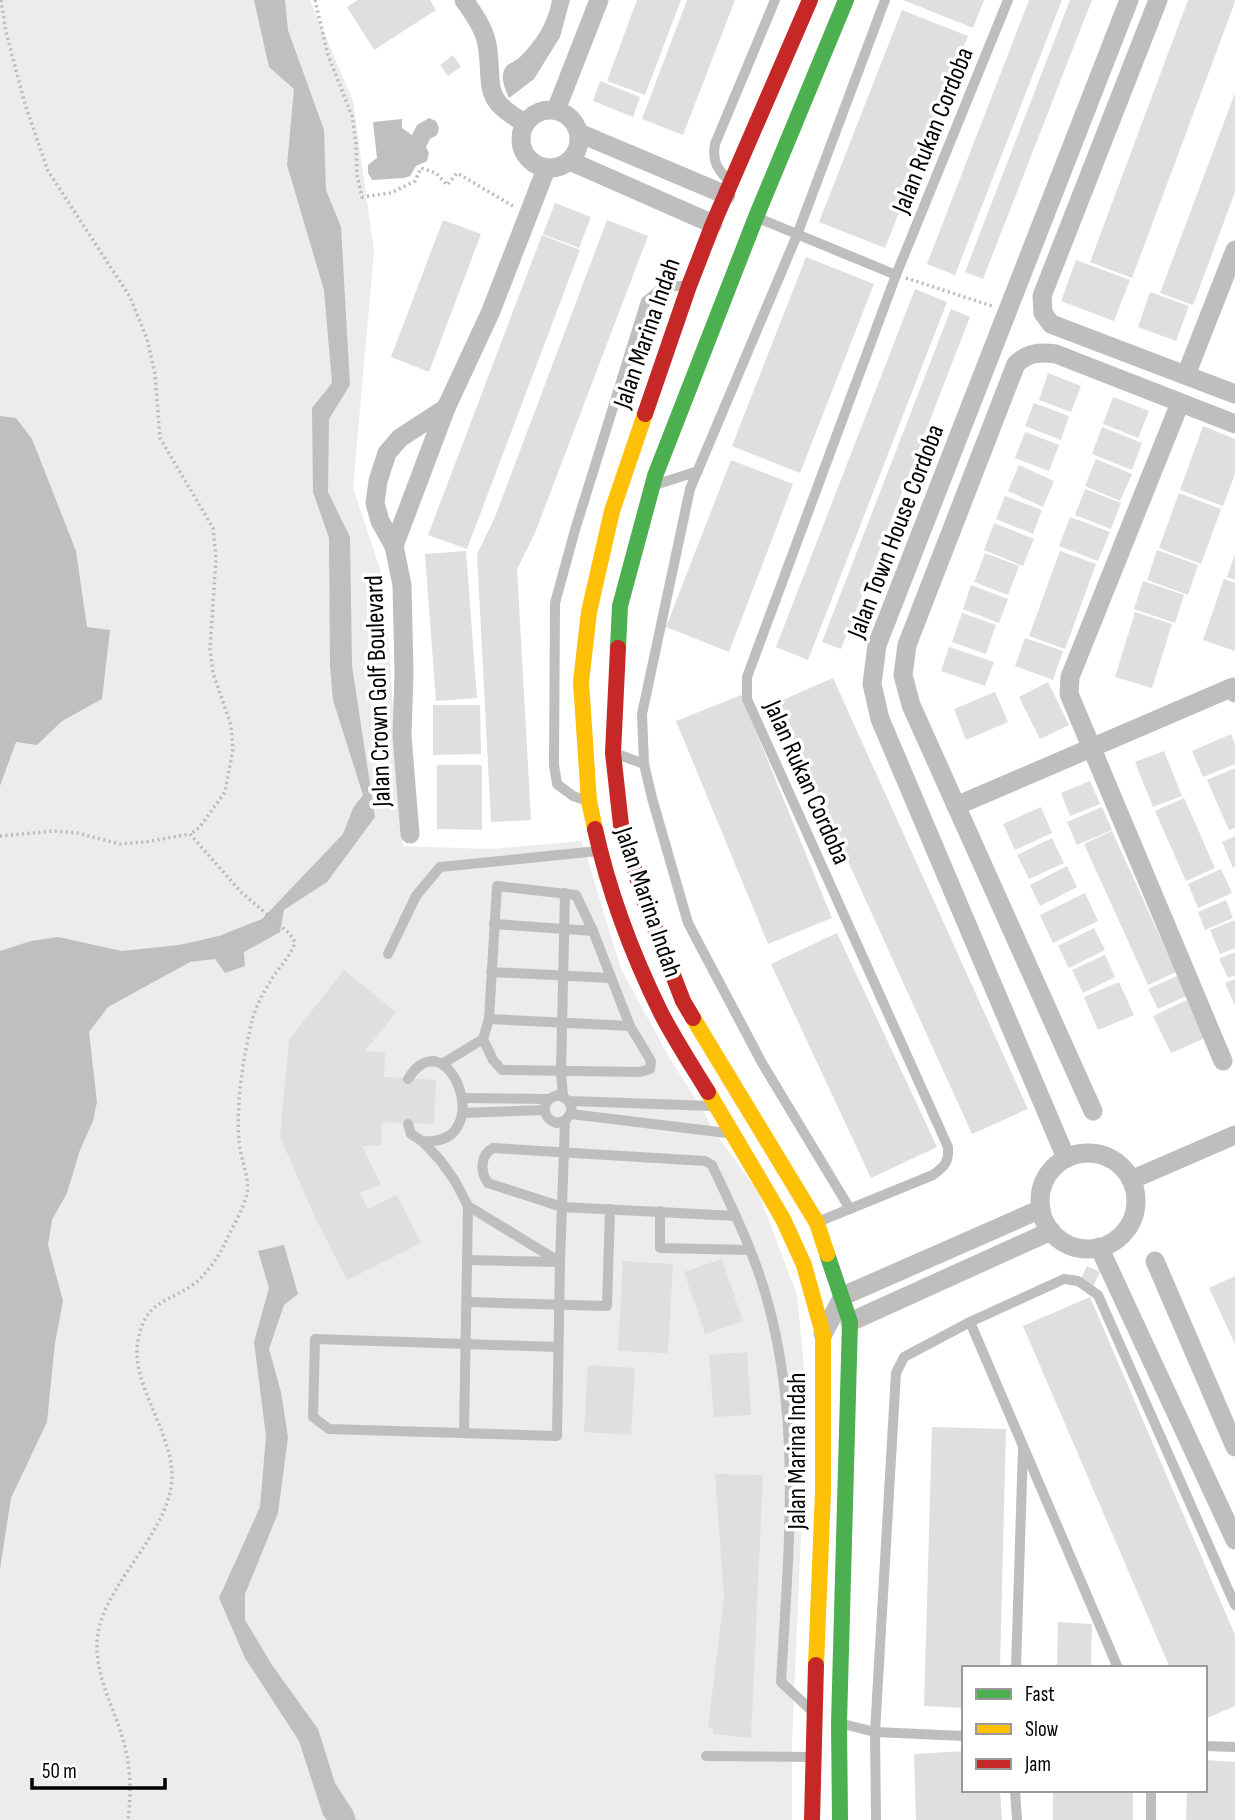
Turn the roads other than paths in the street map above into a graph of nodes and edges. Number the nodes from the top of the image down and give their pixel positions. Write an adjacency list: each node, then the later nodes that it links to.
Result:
1 (464, 0): 11 (street)
2 (599, 0): 10 (street)
3 (775, 0): 15 (lane)
4 (810, 0): 15 (main road, Jalan Marina Indah)
5 (846, 0): 16 (main road, Jalan Marina Indah)
6 (885, 0): 18 (lane)
7 (1008, 0): 20 (lane, Jalan Rukan Cordoba)
8 (1129, 0): 66 (street, Jalan Town House Cordoba)
9 (1158, 0): 22 (street)
10 (556, 110): 11 (street); 12 (street)
11 (525, 123): 14 (street)
12 (579, 133): 13 (street); 15 (street)
13 (570, 161): 14 (street); 17 (street)
14 (546, 169): 25 (street, Jalan Crown Golf Boulevard)
15 (728, 189): 17 (main road, Jalan Marina Indah)
16 (755, 217): 18 (lane); 28 (main road, Jalan Marina Indah)
17 (713, 224): 21 (main road, Jalan Marina Indah)
18 (797, 235): 20 (lane); 27 (lane)
19 (1235, 250): 22 (street)
20 (896, 275): 71 (lane, Jalan Rukan Cordoba)
21 (689, 286): 34 (main road, Jalan Marina Indah); 34 (lane)
22 (1186, 375): 23 (street)
23 (1235, 394)
24 (1180, 403): 26 (street); 31 (street); 35 (street)
25 (446, 408): 29 (street, Jalan Crown Golf Boulevard); 29 (street, Jalan Crown Golf Boulevard)
26 (1235, 424)
27 (698, 471): 28 (lane); 33 (lane)
28 (652, 485): 32 (main road, Jalan Marina Indah)
29 (394, 546): 36 (street, Jalan Crown Golf Boulevard)
30 (1234, 687): 31 (street)
31 (1090, 748): 35 (street); 50 (street)
32 (613, 753): 33 (lane); 75 (main road, Jalan Marina Indah)
33 (644, 764): 71 (lane)
34 (589, 801): 37 (main road, Jalan Marina Indah)
35 (956, 806): 58 (street)
36 (410, 834)
37 (599, 850): 42 (lane); 57 (main road, Jalan Marina Indah)
38 (565, 893): 39 (lane); 40 (lane); 41 (lane)
39 (494, 924): 40 (lane); 43 (lane)
40 (564, 928): 41 (lane); 44 (lane)
41 (593, 931): 45 (lane)
42 (388, 954)
43 (491, 972): 44 (lane); 46 (lane)
44 (563, 975): 45 (lane); 47 (lane)
45 (611, 978): 48 (lane)
46 (489, 1019): 47 (lane); 49 (lane)
47 (562, 1024): 48 (lane); 52 (lane)
48 (630, 1026): 52 (lane)
49 (483, 1039): 51 (lane); 52 (lane)
50 (1223, 1061)
51 (442, 1064): 53 (lane); 54 (lane)
52 (561, 1072): 55 (lane)
53 (408, 1079)
54 (463, 1098): 56 (lane); 59 (lane)
55 (566, 1098): 56 (lane); 57 (lane); 60 (lane)
56 (546, 1104): 59 (lane); 60 (lane)
57 (716, 1106): 62 (main road, Jalan Marina Indah)
58 (1093, 1111)
59 (463, 1114): 64 (lane)
60 (568, 1117): 62 (lane); 65 (lane)
61 (408, 1124): 64 (lane)
62 (731, 1133): 89 (main road, Jalan Marina Indah)
63 (1235, 1135): 67 (street)
64 (422, 1141): 68 (lane)
65 (565, 1151): 69 (lane); 69 (lane); 74 (lane)
66 (1066, 1158): 67 (street); 72 (street)
67 (1130, 1180): 77 (street)
68 (468, 1206): 79 (lane); 81 (lane)
69 (562, 1208): 70 (lane); 81 (lane)
70 (611, 1209): 73 (lane); 86 (lane)
71 (850, 1209): 75 (lane, Jalan Rukan Cordoba)
72 (1041, 1209): 76 (street); 84 (street)
73 (660, 1211): 74 (lane); 78 (lane)
74 (736, 1216): 78 (lane)
75 (817, 1223): 84 (main road, Jalan Marina Indah)
76 (1051, 1231): 77 (street); 87 (street)
77 (1099, 1247): 82 (street)
78 (748, 1250): 99 (lane)
79 (467, 1260): 81 (lane); 85 (lane)
80 (1155, 1261): 94 (street)
81 (560, 1262): 86 (lane)
82 (1121, 1294): 83 (lane); 95 (street)
83 (1098, 1295): 88 (lane); 96 (lane)
84 (843, 1296): 87 (main road, Jalan Marina Indah); 89 (street)
85 (467, 1302): 86 (lane); 90 (lane)
86 (559, 1304): 91 (lane)
87 (850, 1322): 100 (main road, Jalan Marina Indah)
88 (970, 1322): 93 (lane); 101 (lane)
89 (823, 1334): 99 (main road, Jalan Marina Indah)
90 (466, 1344): 91 (lane); 92 (lane); 92 (lane)
91 (558, 1348): 92 (lane)
92 (464, 1432)
93 (1023, 1445): 97 (lane); 98 (lane)
94 (1235, 1447)
95 (1235, 1540)
96 (1235, 1605)
97 (1016, 1666)
98 (1117, 1666)
99 (814, 1712): 106 (main road, Jalan Marina Indah)
100 (839, 1723): 101 (lane); 110 (main road, Jalan Marina Indah)
101 (875, 1732): 102 (lane); 111 (lane)
102 (962, 1736)
103 (1207, 1746): 104 (lane)
104 (1235, 1747)
105 (706, 1756): 106 (lane)
106 (812, 1757): 109 (main road, Jalan Marina Indah)
107 (1016, 1792): 112 (lane)
108 (1151, 1792): 113 (lane)
109 (812, 1820)
110 (840, 1820)
111 (876, 1820)
112 (1017, 1820)
113 (1151, 1820)

